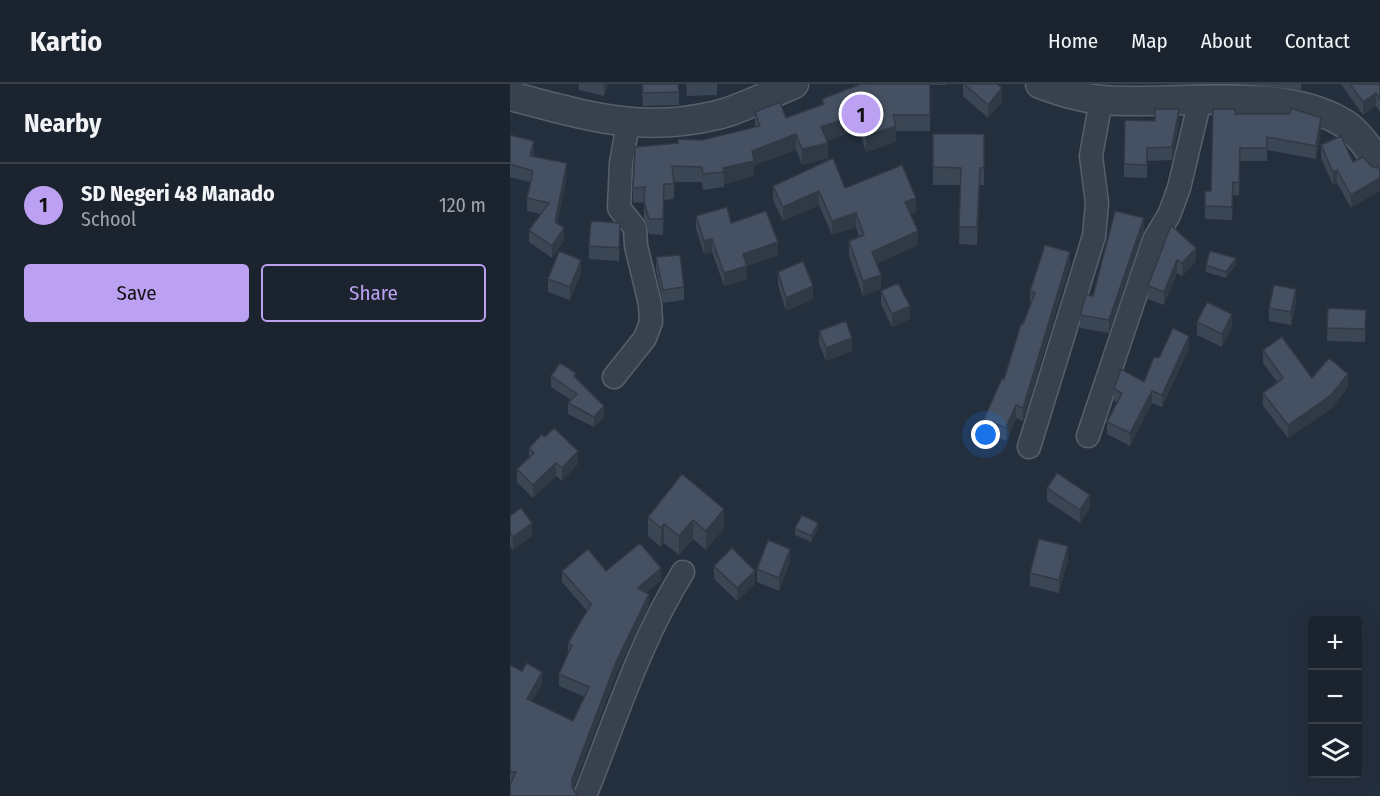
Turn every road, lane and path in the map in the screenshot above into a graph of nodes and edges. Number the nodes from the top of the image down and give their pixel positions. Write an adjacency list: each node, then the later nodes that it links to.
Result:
1 (794, 84): 6 (street)
2 (1040, 84): 5 (street)
3 (1214, 95): 5 (street); 7 (street); 9 (street)
4 (510, 96): 6 (street)
5 (1101, 100): 10 (street)
6 (628, 124): 8 (street)
7 (1380, 166)
8 (614, 377)
9 (1088, 436)
10 (1029, 447)
11 (684, 572): 12 (street)
12 (585, 796)

